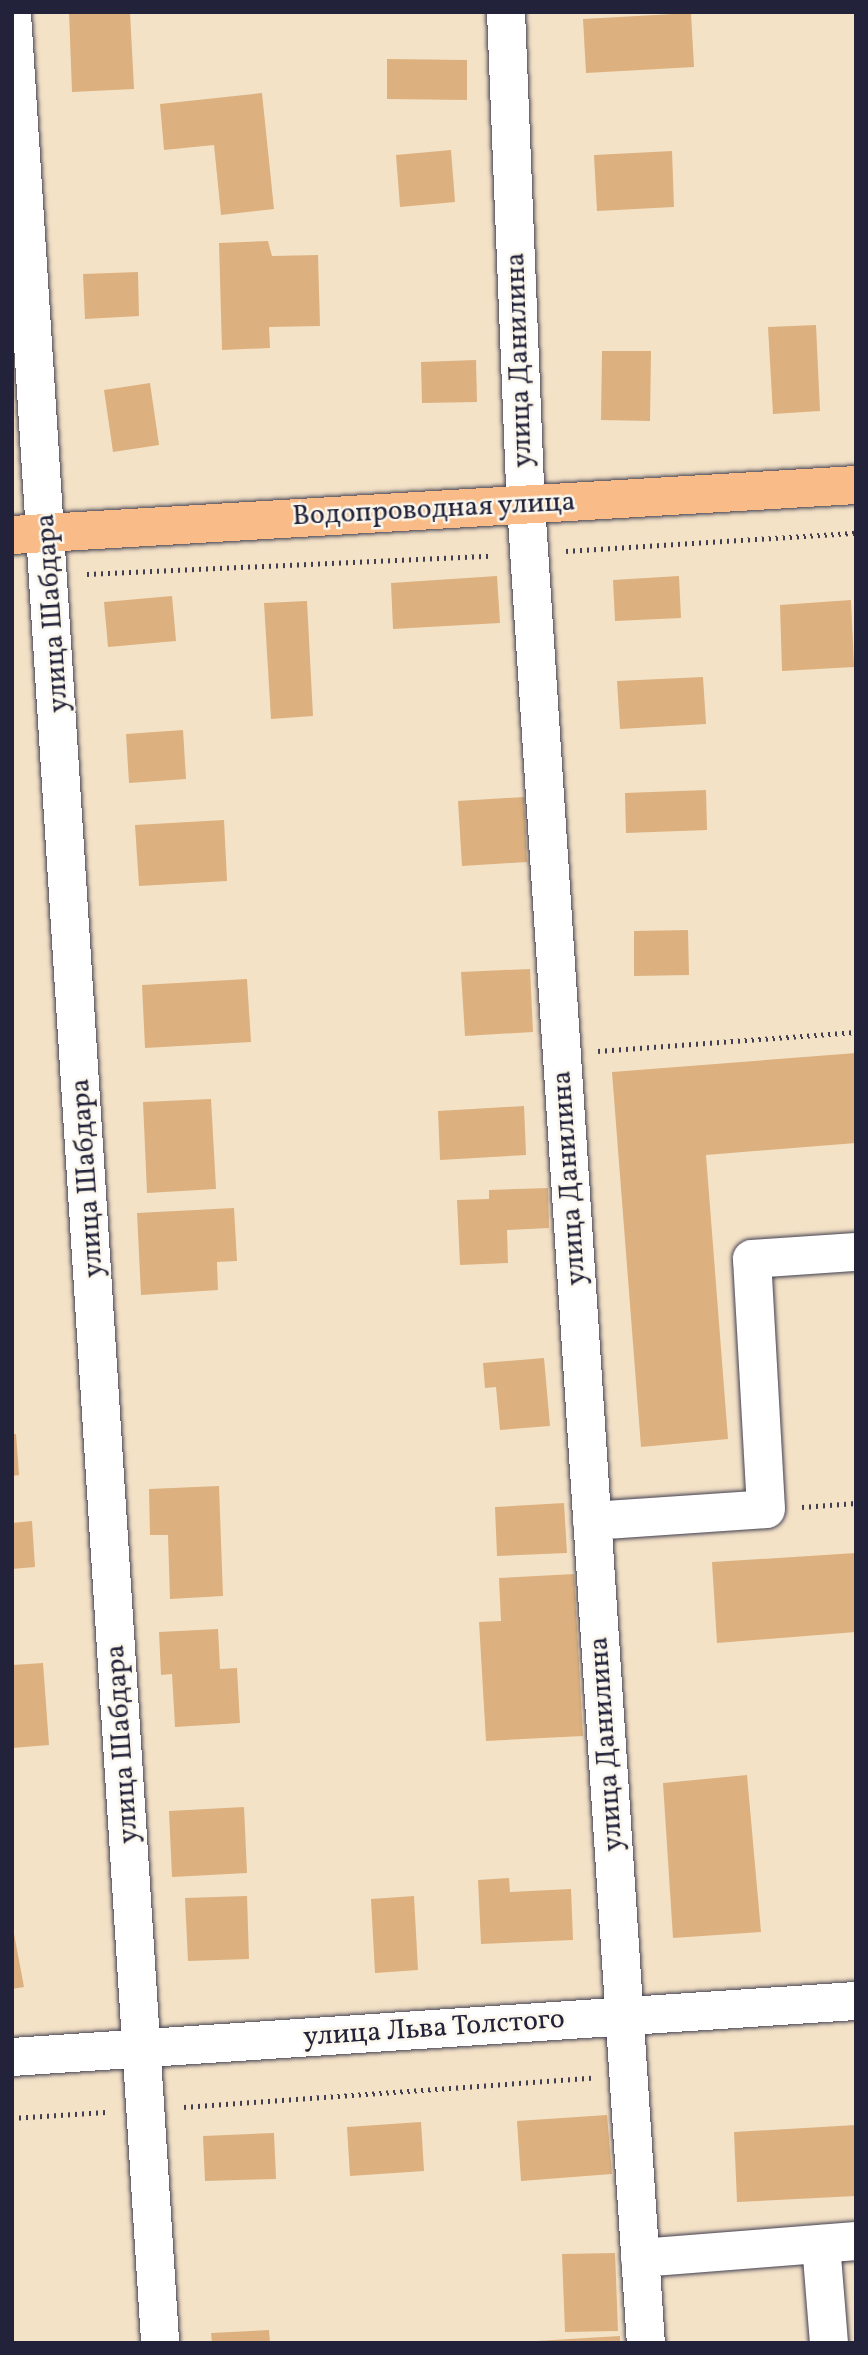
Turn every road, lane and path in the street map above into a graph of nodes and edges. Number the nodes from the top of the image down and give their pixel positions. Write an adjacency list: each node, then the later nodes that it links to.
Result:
1 (506, 12): 4 (street, улица Данилина)
2 (12, 14): 6 (street, улица Шабдара)
3 (856, 485): 4 (main road, Водопроводная улица)
4 (526, 504): 6 (main road, Водопроводная улица); 7 (street, улица Данилина)
5 (856, 533): 7 (path)
6 (30, 534): 8 (street, улица Шабдара)
7 (529, 554): 8 (path); 14 (street, улица Данилина)
8 (51, 575): 17 (street, улица Шабдара)
9 (856, 1032): 10 (path)
10 (594, 1051)
11 (856, 1252): 13 (street)
12 (856, 1503): 13 (path)
13 (766, 1509): 14 (street)
14 (592, 1521): 16 (street, улица Данилина)
15 (856, 2001): 16 (street, улица Льва Толстого)
16 (625, 2017): 17 (street, улица Льва Толстого); 19 (street, улица Данилина)
17 (142, 2048): 18 (street, улица Льва Толстого); 20 (street, улица Шабдара)
18 (12, 2057)
19 (628, 2075): 20 (path); 23 (street, улица Данилина)
20 (146, 2109): 21 (path); 24 (street, улица Шабдара)
21 (12, 2118)
22 (838, 2243): 23 (street); 26 (street)
23 (640, 2258): 25 (street, улица Данилина)
24 (160, 2343)
25 (646, 2343)
26 (830, 2343)

